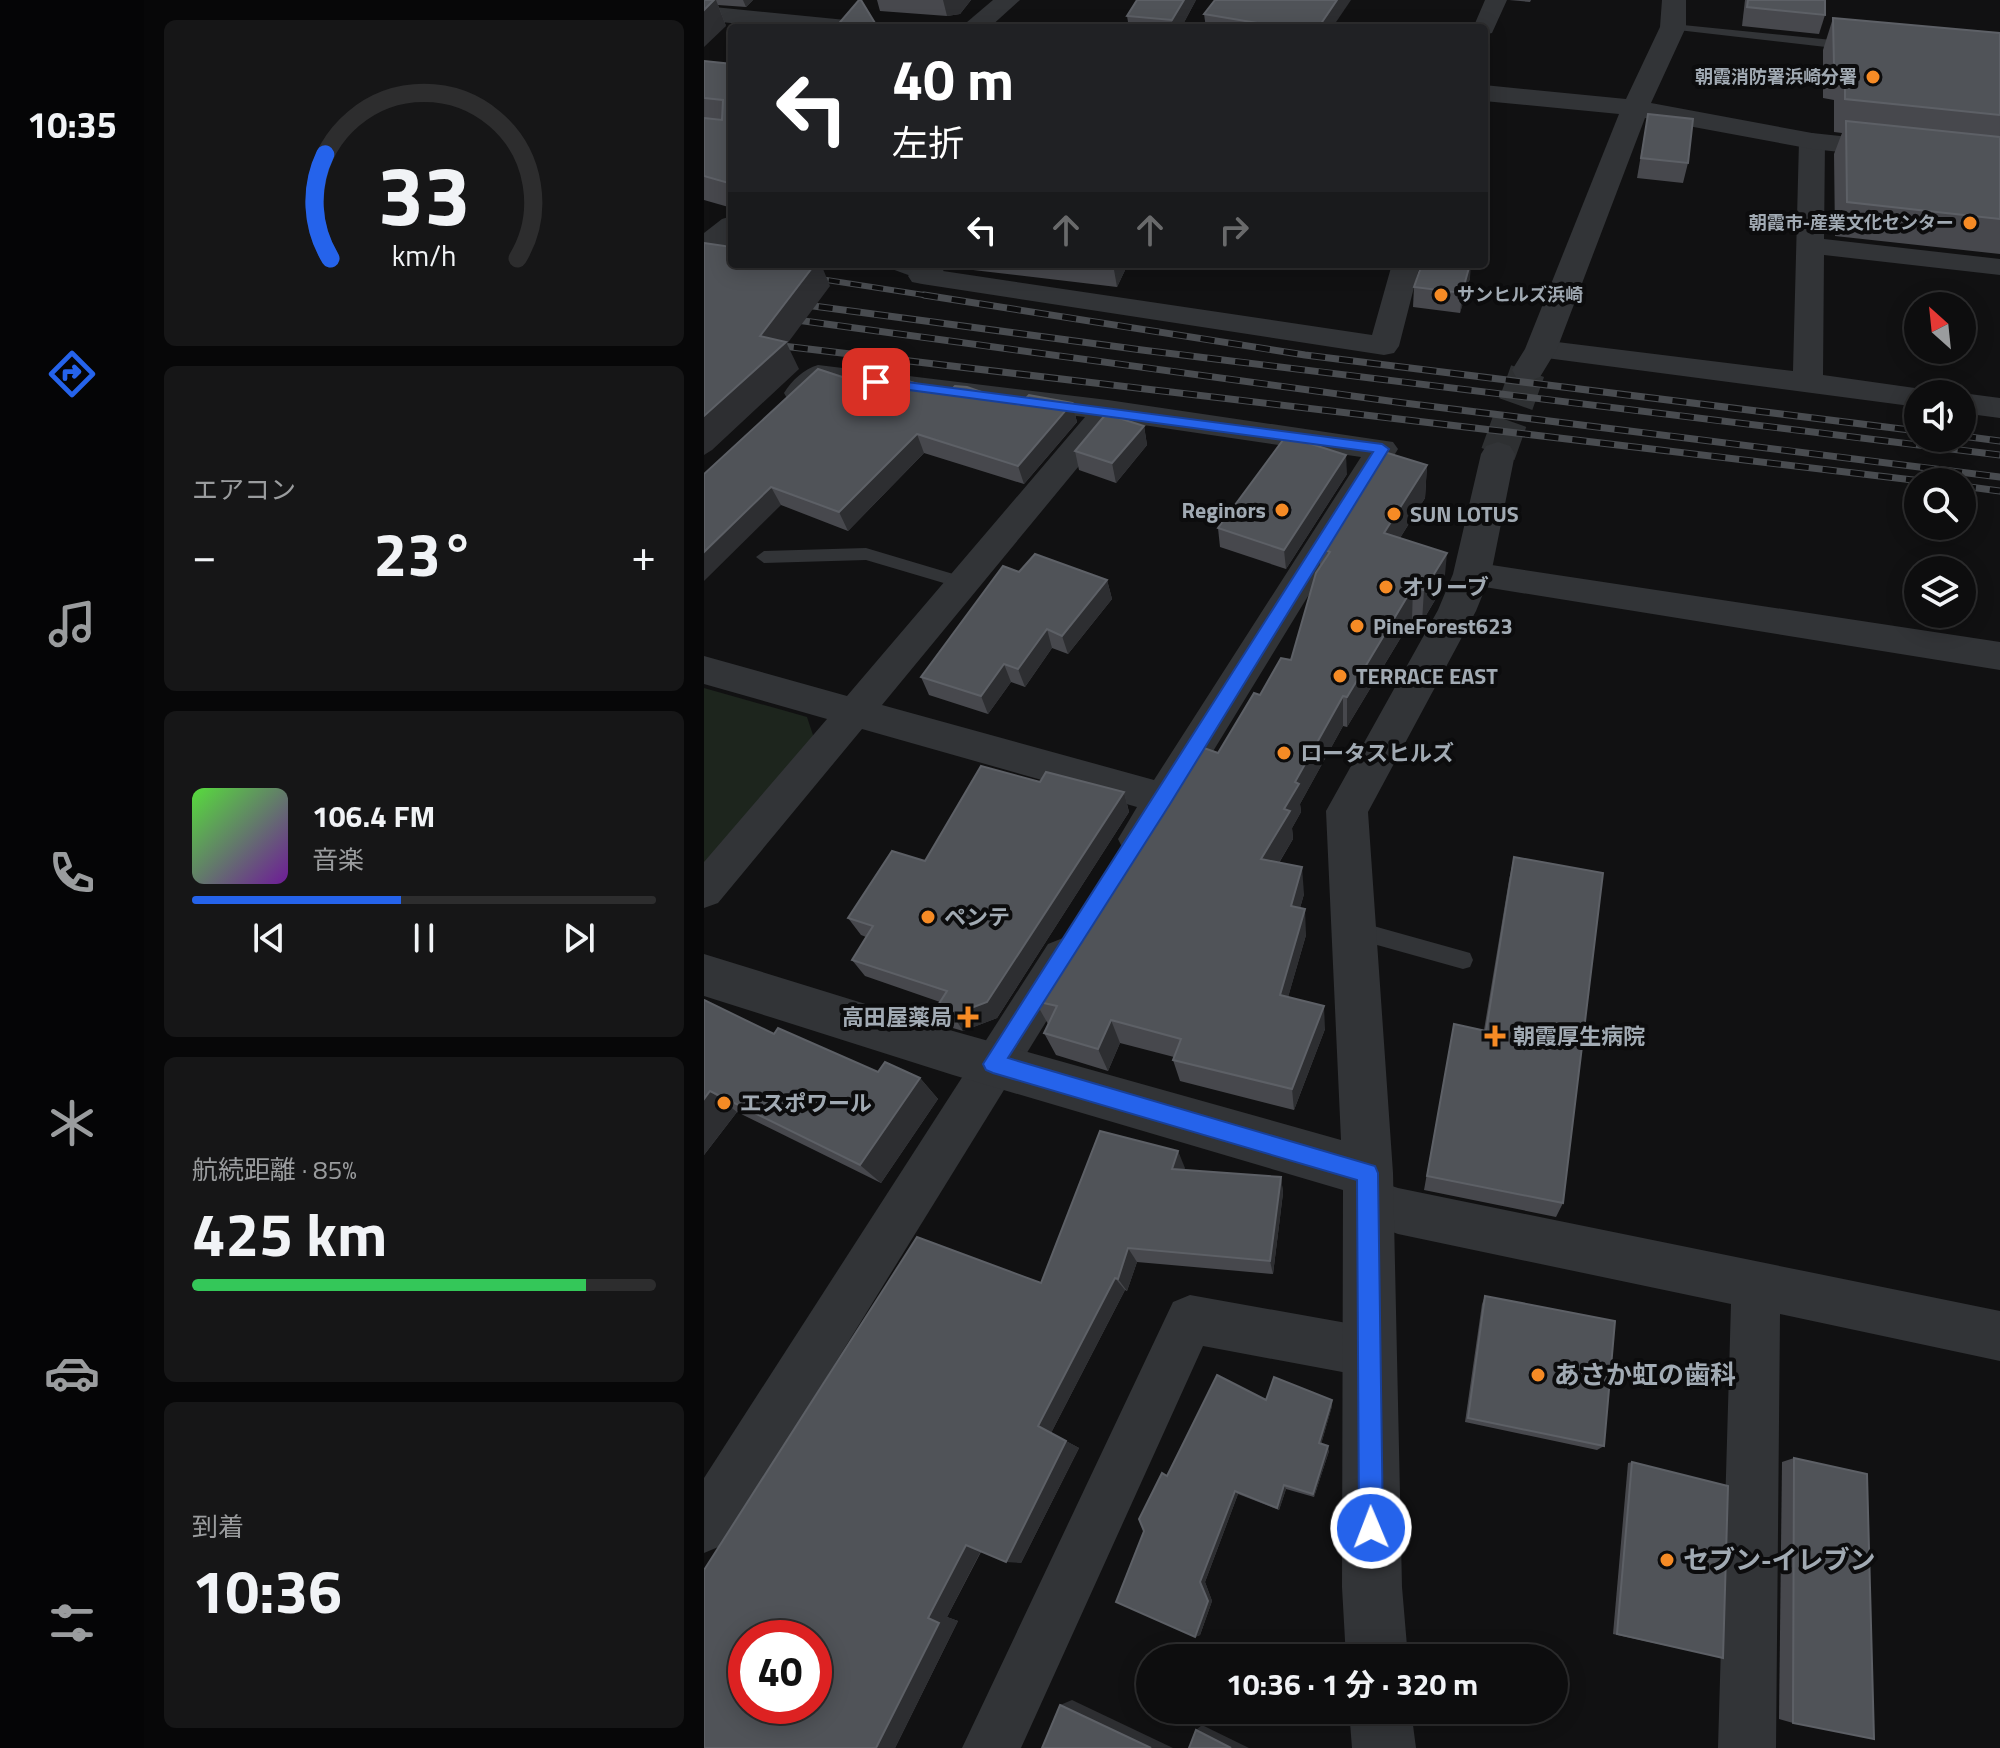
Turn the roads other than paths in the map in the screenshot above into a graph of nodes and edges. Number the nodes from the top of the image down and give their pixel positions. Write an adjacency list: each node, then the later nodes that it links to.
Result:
1 (1008, 0): 6 (street)
2 (1496, 0): 7 (street)
3 (704, 13): 5 (street)
4 (1674, 13): 8 (lane); 10 (street)
5 (808, 24)
6 (978, 24)
7 (1486, 24)
8 (1854, 46)
9 (1488, 93): 10 (street)
10 (1635, 108): 11 (street); 19 (street)
11 (1812, 141): 12 (street); 14 (street)
12 (2000, 161)
13 (728, 228): 15 (street)
14 (1813, 246): 16 (street); 20 (street)
15 (706, 247)
16 (2000, 267)
17 (1405, 268): 18 (street)
18 (928, 270)
19 (1534, 359): 20 (street)
20 (1808, 383): 21 (street)
21 (1904, 395)
22 (1976, 405): 23 (street)
23 (2000, 408)
24 (1108, 410): 25 (street); 29 (street); 33 (street)
25 (773, 417)
26 (1498, 454): 28 (street)
27 (764, 557): 29 (lane)
28 (1472, 574): 30 (street); 37 (street)
29 (964, 583): 32 (street)
30 (2000, 656)
31 (704, 670): 32 (street)
32 (855, 713): 33 (street); 35 (street)
33 (1164, 799): 34 (street)
34 (1115, 876)
35 (704, 891)
36 (1082, 927): 40 (street)
37 (1352, 929): 38 (lane); 41 (street)
38 (1463, 960)
39 (704, 975): 40 (street)
40 (993, 1064): 41 (street); 45 (street)
41 (1368, 1187): 42 (street); 44 (street)
42 (1756, 1285): 43 (street); 50 (street)
43 (2000, 1336)
44 (1369, 1352): 46 (street); 48 (street)
45 (704, 1526)
46 (1376, 1644)
47 (1381, 1724): 49 (street)
48 (991, 1748)
49 (1384, 1748)
50 (1747, 1748)

